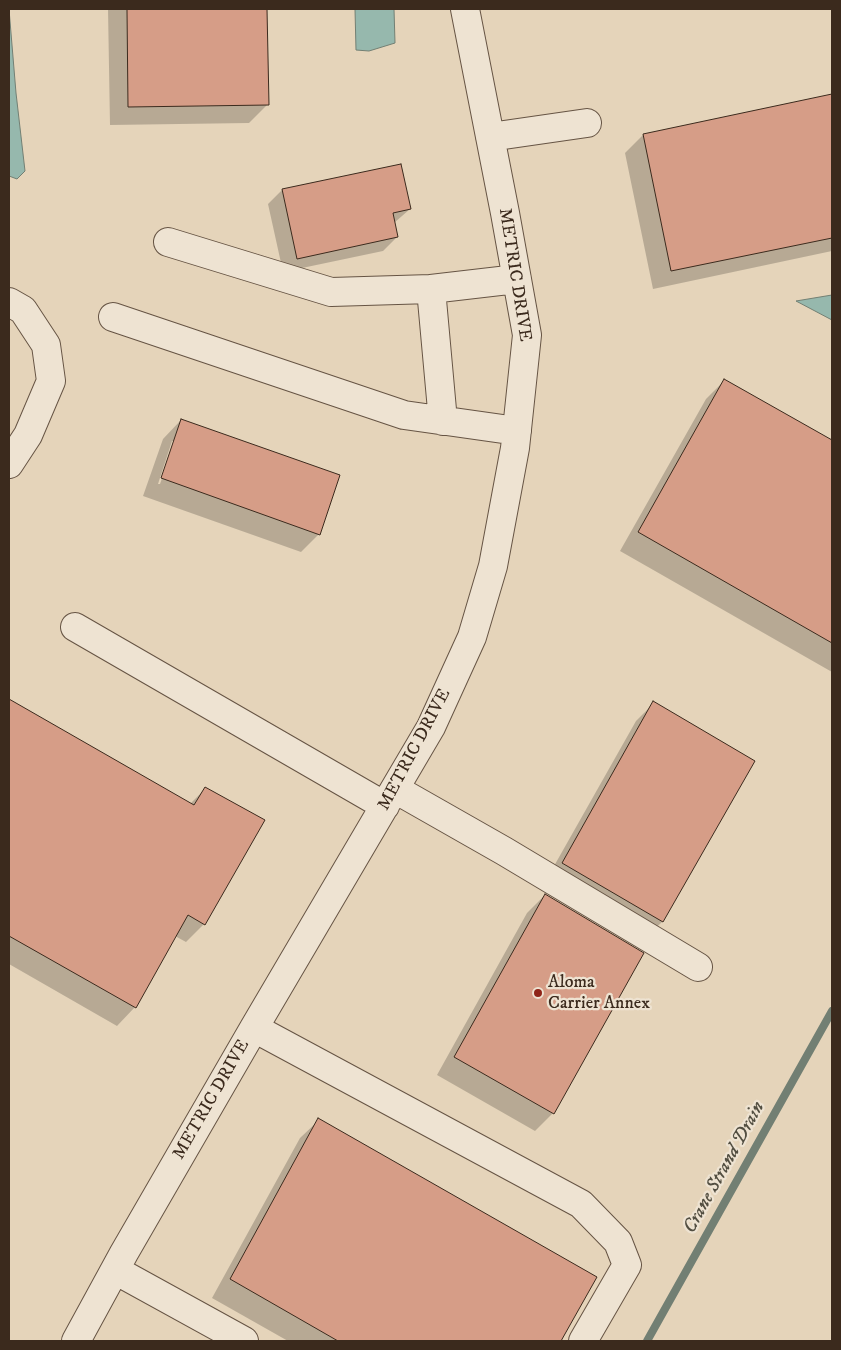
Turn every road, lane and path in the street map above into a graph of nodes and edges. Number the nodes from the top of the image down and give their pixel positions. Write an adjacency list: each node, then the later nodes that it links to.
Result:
1 (465, 9): 3 (street, METRIC DRIVE)
2 (478, 9): 3 (street, METRIC DRIVE)
3 (475, 62): 5 (street, METRIC DRIVE)
4 (587, 123): 5 (street)
5 (490, 137): 7 (street, METRIC DRIVE)
6 (168, 242): 8 (street)
7 (517, 279): 8 (street); 12 (street, METRIC DRIVE)
8 (432, 289): 11 (street)
9 (9, 302): 13 (street)
10 (113, 317): 11 (street)
11 (444, 421): 12 (street)
12 (517, 431): 15 (street, METRIC DRIVE)
13 (9, 464)
14 (75, 628): 15 (street)
15 (390, 798): 16 (street); 17 (street, METRIC DRIVE)
16 (698, 967)
17 (254, 1028): 18 (street, METRIC DRIVE); 21 (street)
18 (115, 1270): 19 (street, METRIC DRIVE); 20 (street)
19 (76, 1341)
20 (244, 1341)
21 (583, 1341)

